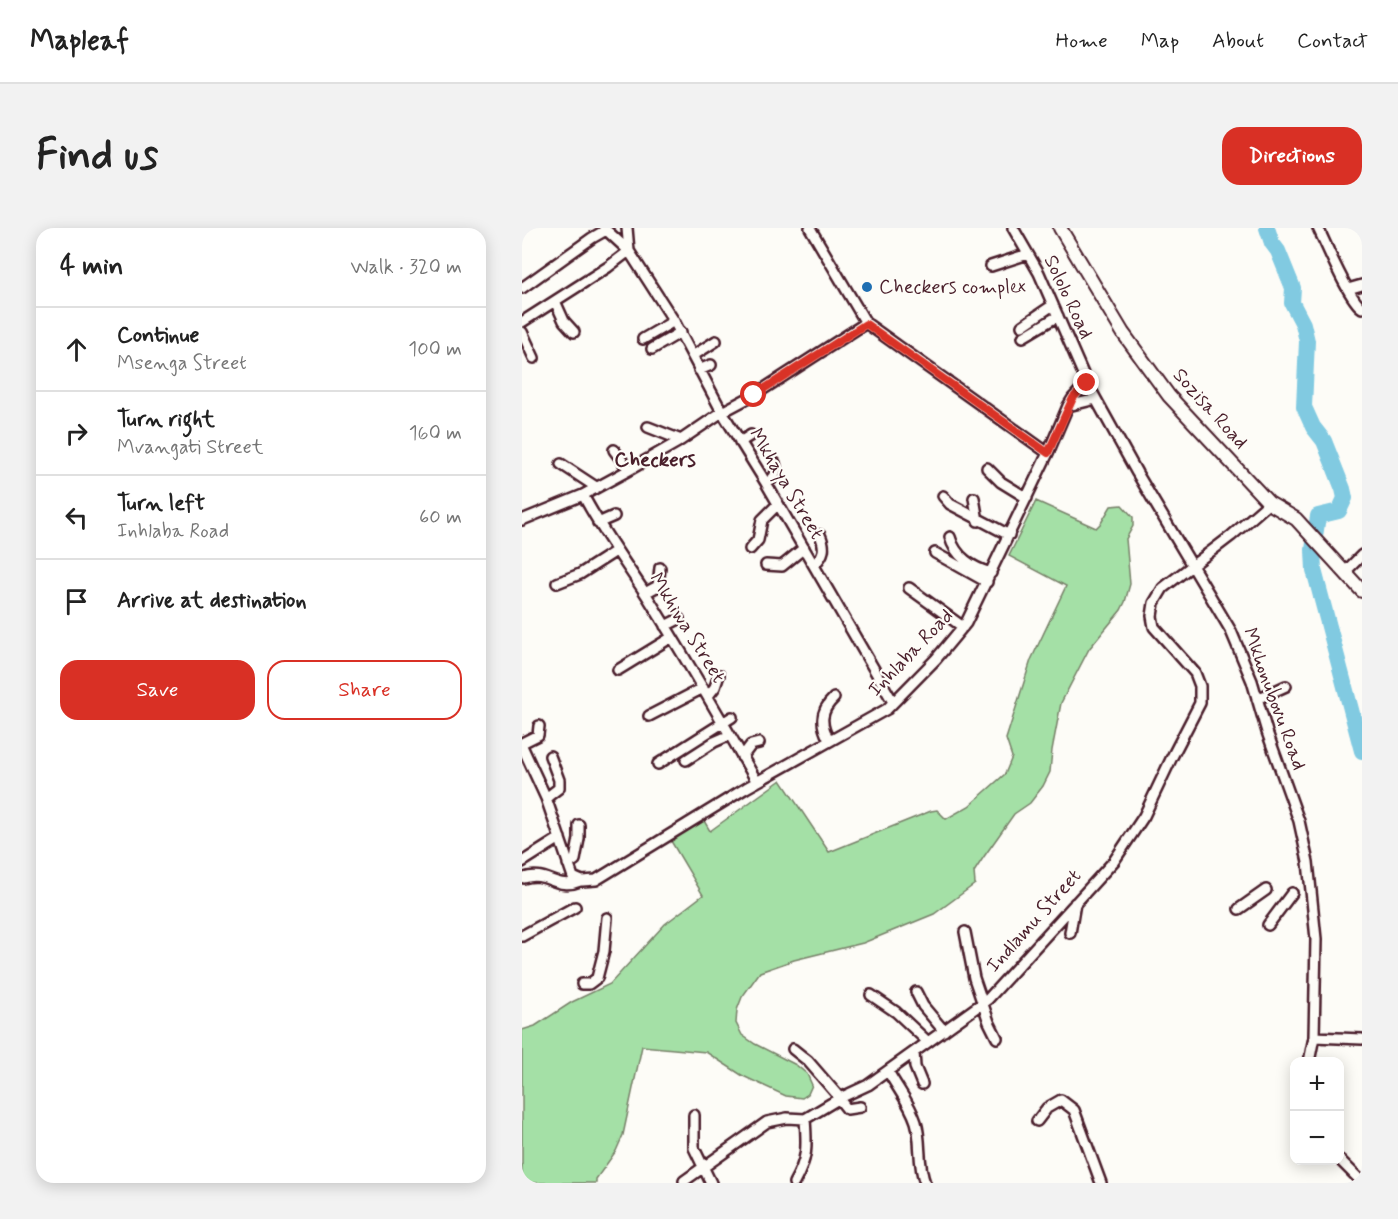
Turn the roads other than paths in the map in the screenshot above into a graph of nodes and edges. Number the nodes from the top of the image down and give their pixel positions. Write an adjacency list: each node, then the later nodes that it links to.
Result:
1 (627, 228): 7 (street)
2 (810, 228): 19 (street)
3 (1013, 228): 8 (street, Sololo Road)
4 (1060, 228): 52 (main road, Sozisa Road)
5 (1318, 228): 12 (street)
6 (605, 229): 7 (street, Mkhaya Street); 11 (street)
7 (629, 251): 13 (street); 17 (street, Mkhaya Street)
8 (1028, 254): 9 (street); 14 (street, Sololo Road)
9 (992, 266)
10 (1362, 285): 12 (street)
11 (522, 288)
12 (1348, 289): 15 (street)
13 (555, 301): 18 (street); 22 (street)
14 (1053, 305): 16 (street, Sololo Road); 20 (street)
15 (1362, 308)
16 (1058, 316): 24 (street); 32 (street, Sololo Road)
17 (674, 321): 23 (street, Mkhaya Street); 25 (street)
18 (522, 322)
19 (866, 324): 35 (street); 41 (street)
20 (1022, 326)
21 (522, 332): 29 (street)
22 (574, 332)
23 (681, 332): 27 (street); 28 (street, Mkhaya Street)
24 (1023, 337)
25 (643, 339)
26 (716, 341): 28 (street)
27 (652, 349)
28 (694, 355): 31 (street, Mkhaya Street)
29 (534, 358)
30 (711, 365): 31 (street)
31 (699, 370): 35 (street, Mkhaya Street)
32 (1087, 383): 33 (street, Mkhonubovu Road); 34 (street, Inhlaba Road)
33 (1096, 399): 34 (street); 68 (street, Mkhonubovu Road)
34 (1068, 406): 41 (street, Inhlaba Road)
35 (722, 412): 38 (street); 39 (street, Mkhaya Street)
36 (648, 427): 38 (street)
37 (751, 435): 39 (street)
38 (681, 440): 45 (street)
39 (740, 442): 46 (street, Mkhaya Street)
40 (614, 450): 45 (street)
41 (1048, 453): 51 (street, Inhlaba Road)
42 (775, 463): 46 (street)
43 (561, 464): 47 (street)
44 (987, 468): 51 (street)
45 (629, 470): 47 (street)
46 (766, 483): 53 (street, Mkhaya Street)
47 (596, 487): 48 (street)
48 (583, 495): 55 (street); 57 (street, Mkhiwa Street)
49 (943, 496): 56 (street)
50 (974, 498): 56 (street)
51 (1027, 498): 58 (street, Inhlaba Road)
52 (1269, 503): 68 (street, Indlamu Street); 70 (main road, Sozisa Road)
53 (778, 504): 61 (street, Mkhaya Street); 62 (street)
54 (614, 516): 57 (street)
55 (522, 520)
56 (978, 521): 58 (street)
57 (598, 523): 63 (street, Mkhiwa Street)
58 (1009, 535): 71 (street, Inhlaba Road)
59 (820, 536): 67 (street)
60 (950, 537): 71 (street)
61 (804, 548): 66 (street); 67 (street, Mkhaya Street)
62 (750, 549)
63 (616, 550): 72 (street); 75 (street, Mkhiwa Street)
64 (935, 553): 71 (street)
65 (1362, 555): 70 (street)
66 (766, 565)
67 (814, 565): 86 (street, Mkhaya Street)
68 (1192, 567): 85 (street, Mkhonubovu Road); 109 (street, Indlamu Street)
69 (660, 568): 75 (street)
70 (1346, 572): 74 (main road, Sozisa Road)
71 (989, 577): 78 (street, Inhlaba Road)
72 (557, 583)
73 (909, 588): 78 (street)
74 (1362, 591)
75 (645, 593): 77 (street, Mkhiwa Street)
76 (680, 619): 77 (street)
77 (665, 626): 79 (street, Mkhiwa Street)
78 (963, 627): 86 (street, Inhlaba Road)
79 (672, 637): 80 (street); 83 (street, Mkhiwa Street)
80 (618, 670)
81 (719, 675): 83 (street)
82 (1286, 686): 85 (street)
83 (706, 692): 87 (street); 88 (street, Mkhiwa Street)
84 (834, 698): 91 (street)
85 (1257, 699): 122 (street, Mkhonubovu Road)
86 (893, 702): 91 (street, Inhlaba Road)
87 (649, 717)
88 (728, 720): 90 (street, Mkhiwa Street); 98 (street)
89 (539, 726): 93 (street)
90 (730, 735): 96 (street, Mkhiwa Street); 97 (street)
91 (829, 740): 99 (street, Inhlaba Road)
92 (759, 743): 96 (street)
93 (522, 745): 95 (street)
94 (550, 756): 100 (street)
95 (525, 757): 100 (street)
96 (742, 757): 99 (street, Mkhiwa Street)
97 (686, 760)
98 (658, 764)
99 (756, 782): 106 (street, Inhlaba Road)
100 (546, 798): 102 (street)
101 (579, 825): 104 (street)
102 (560, 838): 103 (street); 104 (street)
103 (522, 862)
104 (568, 864): 106 (street)
105 (524, 878): 106 (street, Inhlaba Road)
106 (581, 881)
107 (1266, 890): 111 (street)
108 (1292, 892): 113 (street)
109 (1075, 903): 115 (street); 120 (street, Indlamu Street)
110 (575, 907): 116 (street)
111 (1239, 909)
112 (607, 918): 117 (street)
113 (1268, 925)
114 (965, 932): 120 (street)
115 (1070, 933)
116 (522, 936)
117 (582, 984)
118 (916, 992): 121 (street)
119 (871, 995): 125 (street)
120 (983, 1002): 121 (street, Indlamu Street); 123 (street)
121 (944, 1030): 125 (street, Indlamu Street)
122 (1314, 1037): 124 (street); 128 (street, Mkhonubovu Road)
123 (997, 1038)
124 (1359, 1040)
125 (928, 1042): 127 (street, Indlamu Street)
126 (793, 1049): 131 (street)
127 (914, 1052): 129 (street, Indlamu Street); 130 (street)
128 (1310, 1057)
129 (888, 1071): 131 (street, Indlamu Street); 142 (street)
130 (922, 1083)
131 (839, 1099): 132 (street); 134 (street, Indlamu Street)
132 (860, 1107)
133 (694, 1115): 137 (street)
134 (805, 1119): 137 (street, Indlamu Street); 141 (street)
135 (1037, 1121): 143 (street)
136 (1344, 1164): 139 (street)
137 (705, 1167): 138 (street, Indlamu Street); 140 (street)
138 (684, 1181)
139 (1362, 1182)
140 (711, 1183)
141 (794, 1183)
142 (925, 1183)
143 (1101, 1183)

